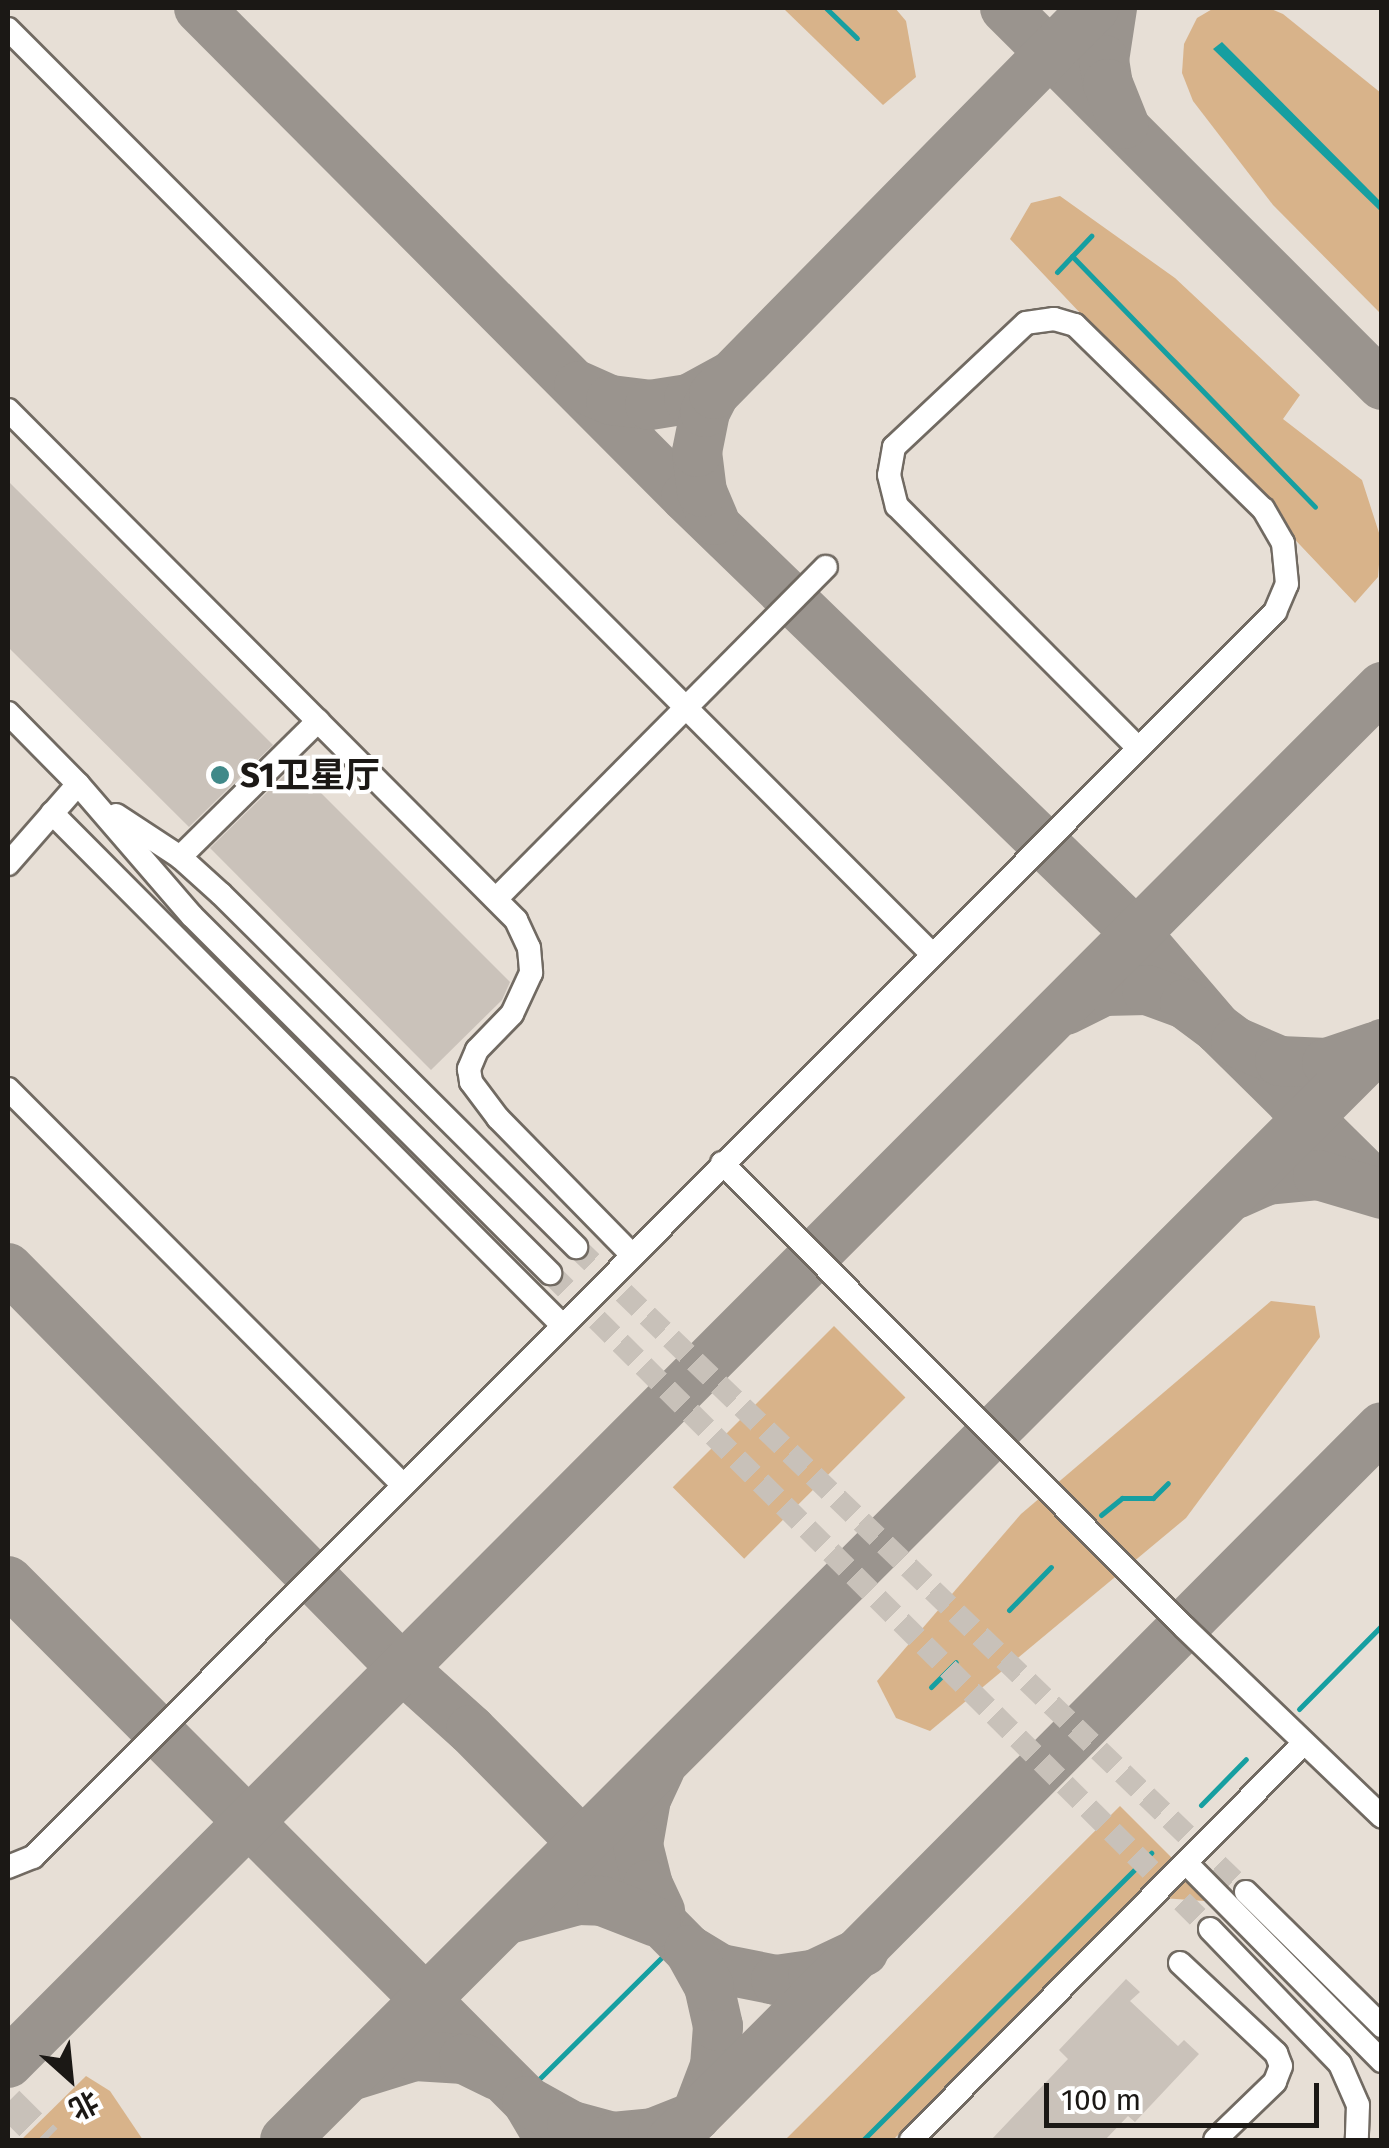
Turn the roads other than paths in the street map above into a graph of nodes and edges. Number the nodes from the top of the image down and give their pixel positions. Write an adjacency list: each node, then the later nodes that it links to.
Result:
1 (8, 29): 4 (lane)
2 (8, 410): 6 (lane)
3 (826, 567): 4 (lane)
4 (686, 708): 12 (lane); 13 (lane)
5 (8, 713): 8 (lane)
6 (318, 721): 10 (lane); 12 (lane)
7 (1138, 748): 7 (lane); 13 (lane)
8 (78, 784): 9 (lane); 10 (lane); 18 (lane)
9 (52, 814): 11 (lane); 19 (lane)
10 (180, 857): 16 (lane)
11 (8, 864)
12 (496, 899): 17 (lane)
13 (932, 954): 15 (lane)
14 (8, 1089): 20 (lane)
15 (722, 1163): 17 (lane); 21 (lane)
16 (576, 1247)
17 (632, 1254): 19 (lane)
18 (550, 1273)
19 (561, 1324): 20 (lane)
20 (401, 1484): 24 (lane)
21 (1303, 1744): 22 (lane); 23 (lane)
22 (1382, 1817)
23 (1188, 1864): 29 (lane); 30 (lane)
24 (8, 1867)
25 (1246, 1892): 28 (lane)
26 (1210, 1929): 32 (lane)
27 (1180, 1963): 31 (lane)
28 (1382, 2026)
29 (1382, 2061)
30 (911, 2140)
31 (1215, 2140)
32 (1357, 2140)

